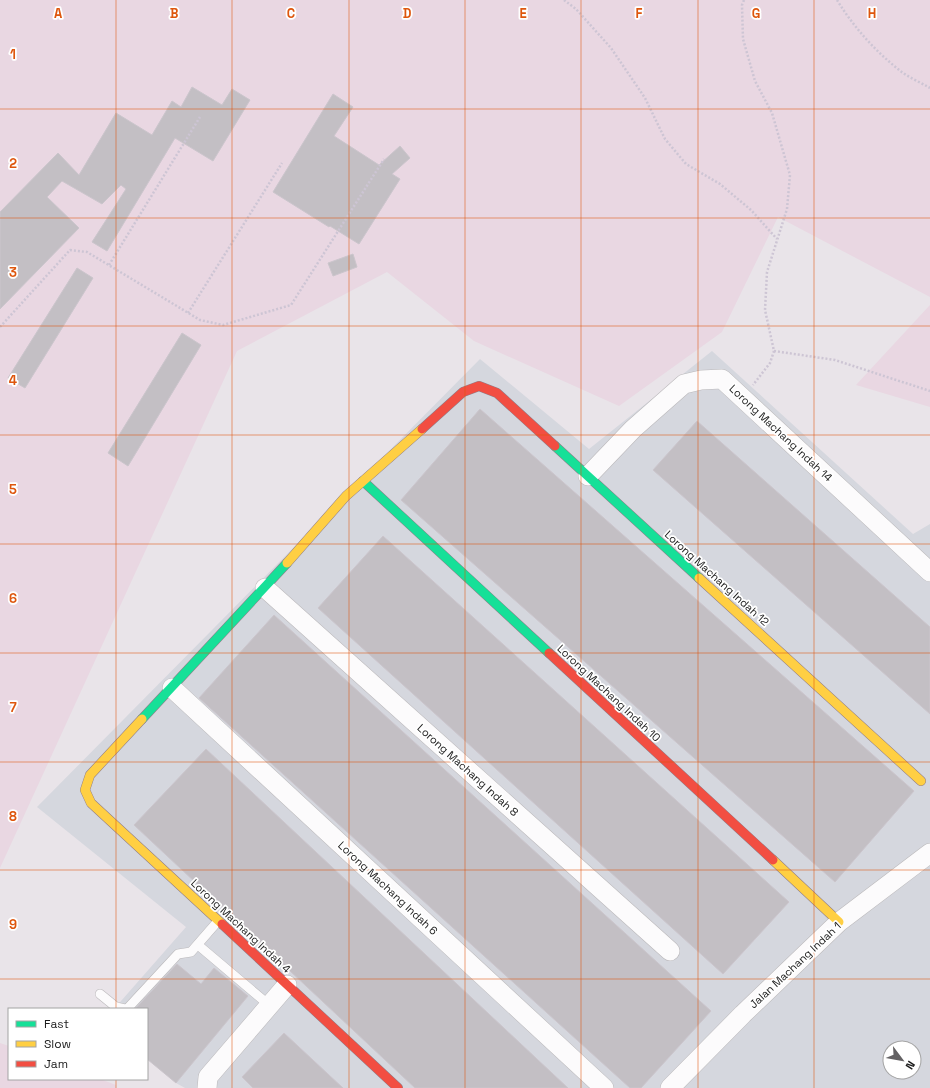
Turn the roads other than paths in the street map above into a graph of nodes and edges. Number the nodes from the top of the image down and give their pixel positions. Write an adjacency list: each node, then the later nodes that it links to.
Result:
1 (588, 476): 2 (street, Lorong Machang Indah 12); 3 (street, Lorong Machang Indah 14); 6 (street, Lorong Machang Indah 12)
2 (363, 481): 4 (street); 9 (street, Lorong Machang Indah 10)
3 (930, 572)
4 (265, 588): 5 (street); 11 (street, Lorong Machang Indah 8)
5 (172, 688): 8 (street, Lorong Machang Indah 4); 19 (street, Lorong Machang Indah 6)
6 (921, 781)
7 (930, 853): 9 (street, Jalan Machang Indah 1)
8 (218, 921): 10 (lane); 12 (street, Lorong Machang Indah 4)
9 (839, 922): 20 (street, Jalan Machang Indah 1)
10 (198, 945): 14 (lane); 16 (lane)
11 (670, 951)
12 (287, 985): 14 (street); 18 (street, Lorong Machang Indah 4)
13 (100, 994): 15 (lane)
14 (269, 1005): 17 (street)
15 (121, 1008)
16 (127, 1008)
17 (207, 1088)
18 (398, 1088)
19 (604, 1088)
20 (670, 1088)

